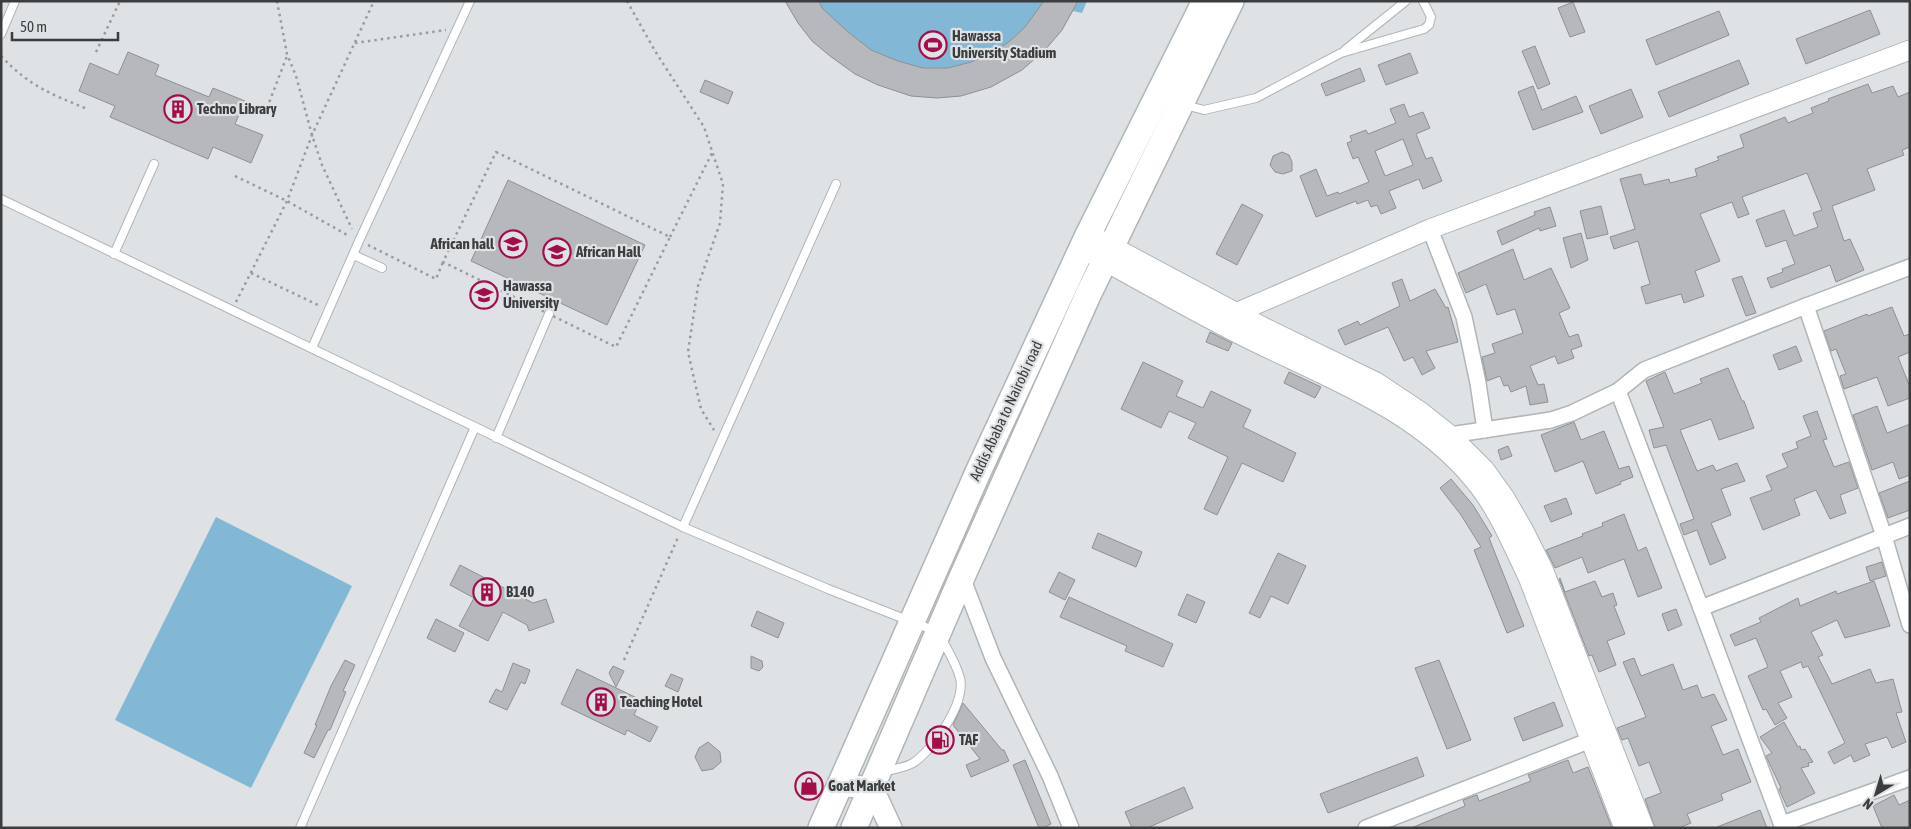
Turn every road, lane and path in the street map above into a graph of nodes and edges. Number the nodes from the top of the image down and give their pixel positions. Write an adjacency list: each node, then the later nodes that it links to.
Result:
1 (15, 1): 12 (lane)
2 (120, 1): 15 (path)
3 (277, 1): 17 (path)
4 (374, 1): 13 (path)
5 (470, 1): 11 (lane)
6 (627, 1): 23 (path)
7 (1205, 1): 19 (highway, Addis Ababa to Nairobi road)
8 (1232, 1): 19 (highway, Addis Ababa to Nairobi road)
9 (1406, 1): 16 (lane)
10 (1422, 1): 16 (lane)
11 (457, 29): 13 (path); 31 (lane)
12 (1, 34)
13 (356, 43): 22 (path)
14 (1910, 50): 29 (street)
15 (96, 52)
16 (1341, 52): 19 (lane)
17 (287, 54): 20 (path); 22 (path)
18 (1, 56): 21 (path)
19 (1169, 100): 32 (highway, Addis Ababa to Nairobi road); 33 (highway, Addis Ababa to Nairobi road)
20 (267, 108)
21 (87, 109)
22 (312, 135): 28 (path); 31 (path)
23 (713, 151): 30 (path); 51 (path)
24 (154, 164): 34 (lane)
25 (235, 176): 28 (path)
26 (836, 184): 51 (lane)
27 (1, 199): 34 (lane)
28 (287, 201): 31 (path); 39 (path)
29 (1430, 229): 44 (street); 48 (street)
30 (670, 237): 36 (path); 43 (path)
31 (358, 241): 35 (lane); 36 (path)
32 (1085, 242): 33 (street); 57 (highway, Addis Ababa to Nairobi road)
33 (1108, 253): 44 (street); 55 (highway, Addis Ababa to Nairobi road)
34 (114, 254): 41 (lane)
35 (354, 255): 38 (lane); 42 (lane)
36 (442, 262): 43 (path)
37 (1910, 267): 40 (street)
38 (382, 268)
39 (251, 274): 41 (path); 42 (path)
40 (1806, 306): 46 (street); 54 (street)
41 (232, 309): 45 (lane)
42 (328, 309): 45 (lane)
43 (549, 314): 49 (lane)
44 (1233, 321): 50 (street)
45 (312, 348): 47 (lane)
46 (1618, 391): 48 (street); 56 (street)
47 (475, 426): 49 (lane); 67 (lane)
48 (1485, 430): 50 (street)
49 (496, 438): 52 (lane)
50 (1444, 440): 61 (street)
51 (722, 442): 52 (lane)
52 (683, 526): 57 (lane); 60 (path)
53 (1910, 526): 54 (street)
54 (1884, 536): 56 (street); 58 (street)
55 (962, 577): 59 (highway, Addis Ababa to Nairobi road); 70 (street)
56 (1701, 608): 66 (street)
57 (911, 622): 59 (lane); 64 (highway, Addis Ababa to Nairobi road)
58 (1910, 625)
59 (938, 632): 63 (highway, Addis Ababa to Nairobi road); 63 (lane)
60 (624, 660)
61 (1598, 737): 71 (street); 72 (street); 73 (street)
62 (1910, 778): 66 (street)
63 (875, 781): 64 (main road); 65 (highway, Addis Ababa to Nairobi road); 69 (main road)
64 (840, 786): 65 (main road); 68 (highway, Addis Ababa to Nairobi road)
65 (859, 824)
66 (1782, 826)
67 (300, 828)
68 (821, 828)
69 (891, 828)
70 (1071, 828)
71 (1366, 828)
72 (1624, 828)
73 (1644, 828)

